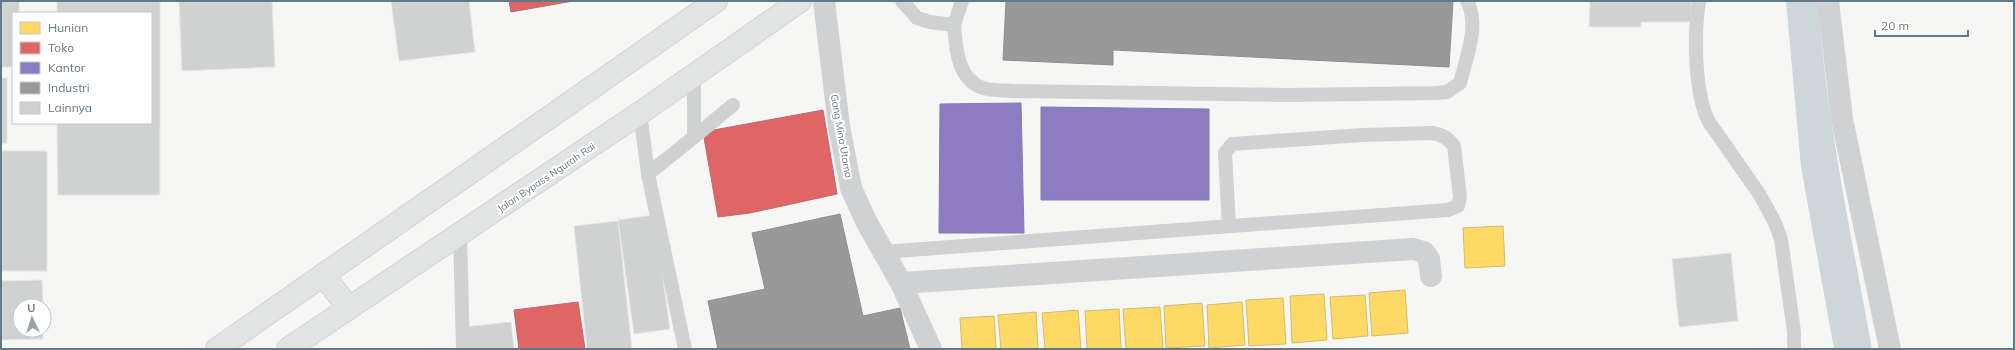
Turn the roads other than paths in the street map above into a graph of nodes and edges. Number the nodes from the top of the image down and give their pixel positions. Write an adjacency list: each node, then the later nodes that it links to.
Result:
1 (716, 1): 18 (highway)
2 (800, 1): 10 (highway, Jalan Bypass Ngurah Rai)
3 (824, 1): 17 (street, Gang Mina Utama)
4 (902, 1): 9 (lane)
5 (962, 1): 9 (lane)
6 (1467, 1): 9 (lane)
7 (1699, 1): 27 (lane)
8 (1828, 1): 28 (street)
9 (954, 25)
10 (694, 76): 12 (highway, Jalan Bypass Ngurah Rai); 13 (lane)
11 (733, 105): 13 (lane)
12 (640, 114): 14 (lane); 16 (highway, Jalan Bypass Ngurah Rai)
13 (694, 137): 14 (lane)
14 (648, 174): 25 (lane)
15 (1229, 226): 15 (lane); 17 (lane)
16 (460, 235): 21 (highway, Jalan Bypass Ngurah Rai); 24 (lane)
17 (883, 252): 20 (street, Gang Mina Utama)
18 (323, 275): 21 (highway); 22 (highway)
19 (1431, 276): 20 (street)
20 (901, 283): 26 (street, Gang Mina Utama)
21 (348, 307): 23 (highway, Jalan Bypass Ngurah Rai)
22 (217, 349)
23 (288, 349)
24 (463, 349)
25 (685, 349)
26 (931, 349)
27 (1794, 349)
28 (1890, 349)

